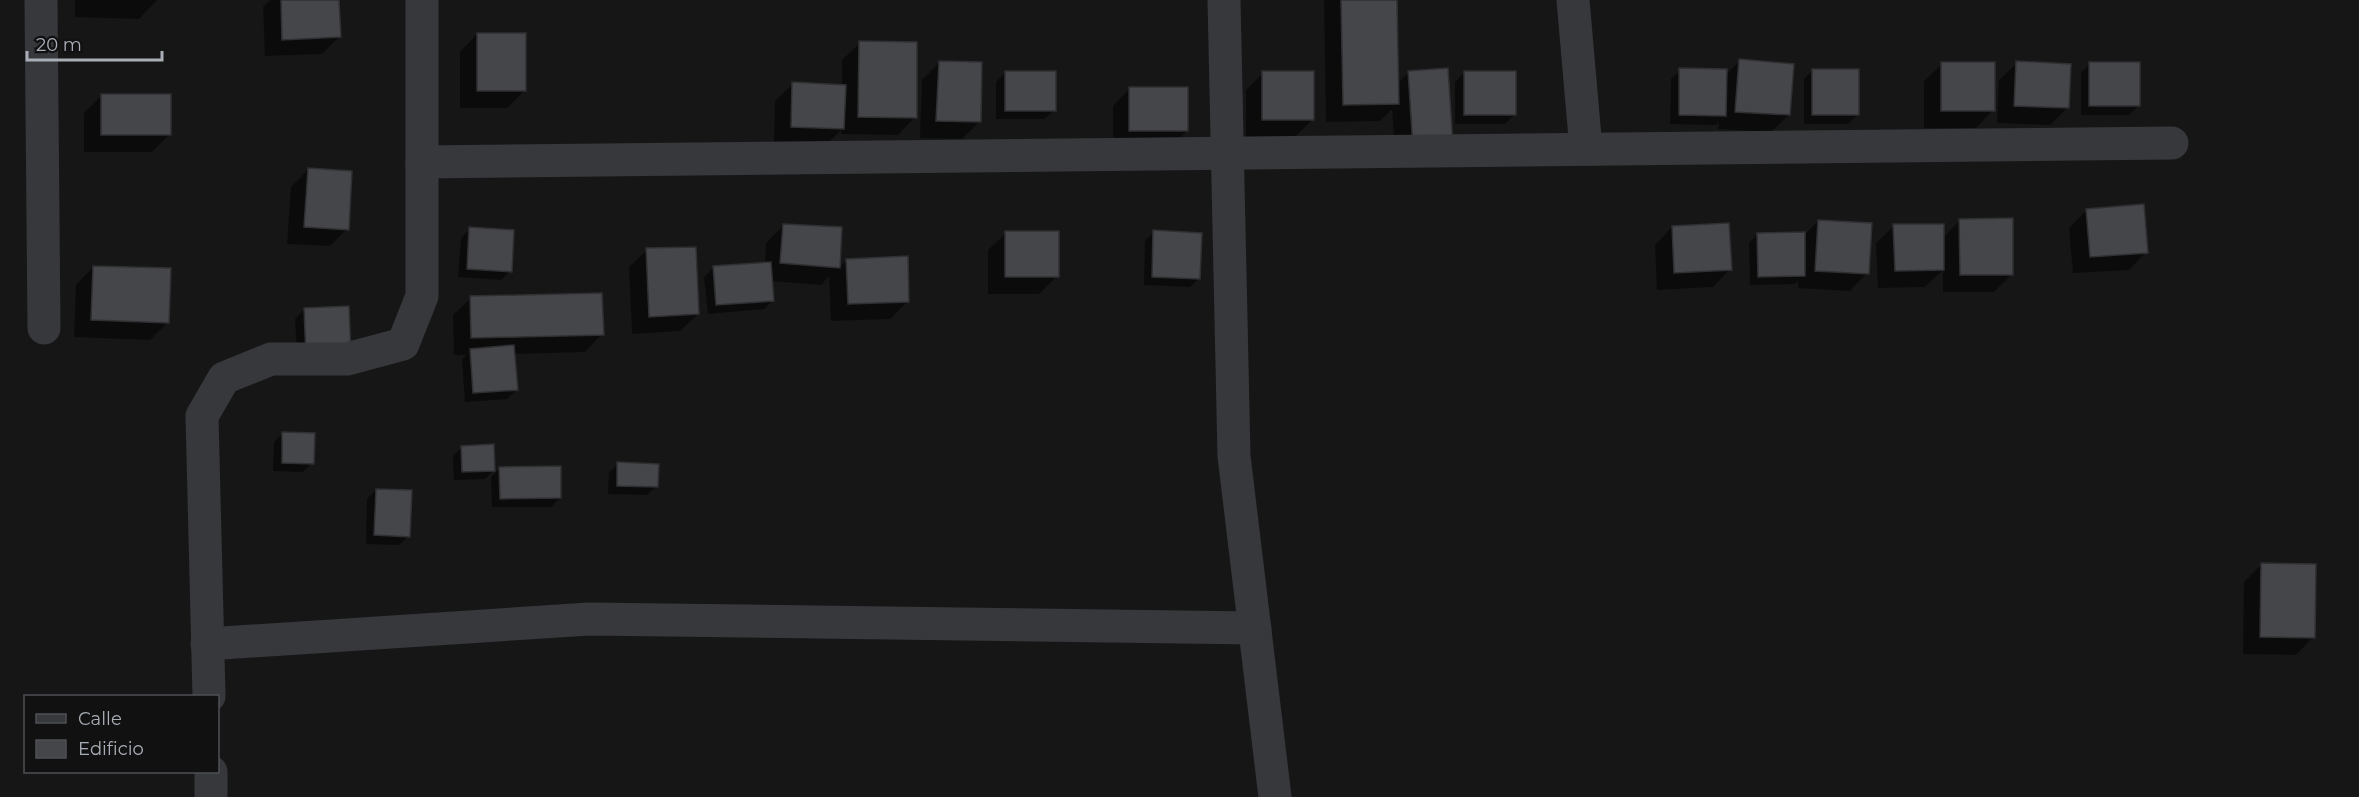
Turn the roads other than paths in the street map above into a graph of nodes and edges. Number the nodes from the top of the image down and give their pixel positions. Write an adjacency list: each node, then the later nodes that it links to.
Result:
1 (41, 0): 9 (street)
2 (422, 0): 8 (street)
3 (1224, 0): 7 (street)
4 (1573, 0): 6 (street)
5 (2172, 143): 6 (street)
6 (1586, 149): 7 (street)
7 (1228, 154): 8 (street); 10 (street)
8 (422, 162): 11 (street)
9 (44, 328)
10 (1255, 628): 11 (street); 15 (street)
11 (207, 644): 12 (street)
12 (209, 695)
13 (211, 773): 14 (street)
14 (211, 797)
15 (1275, 797)

